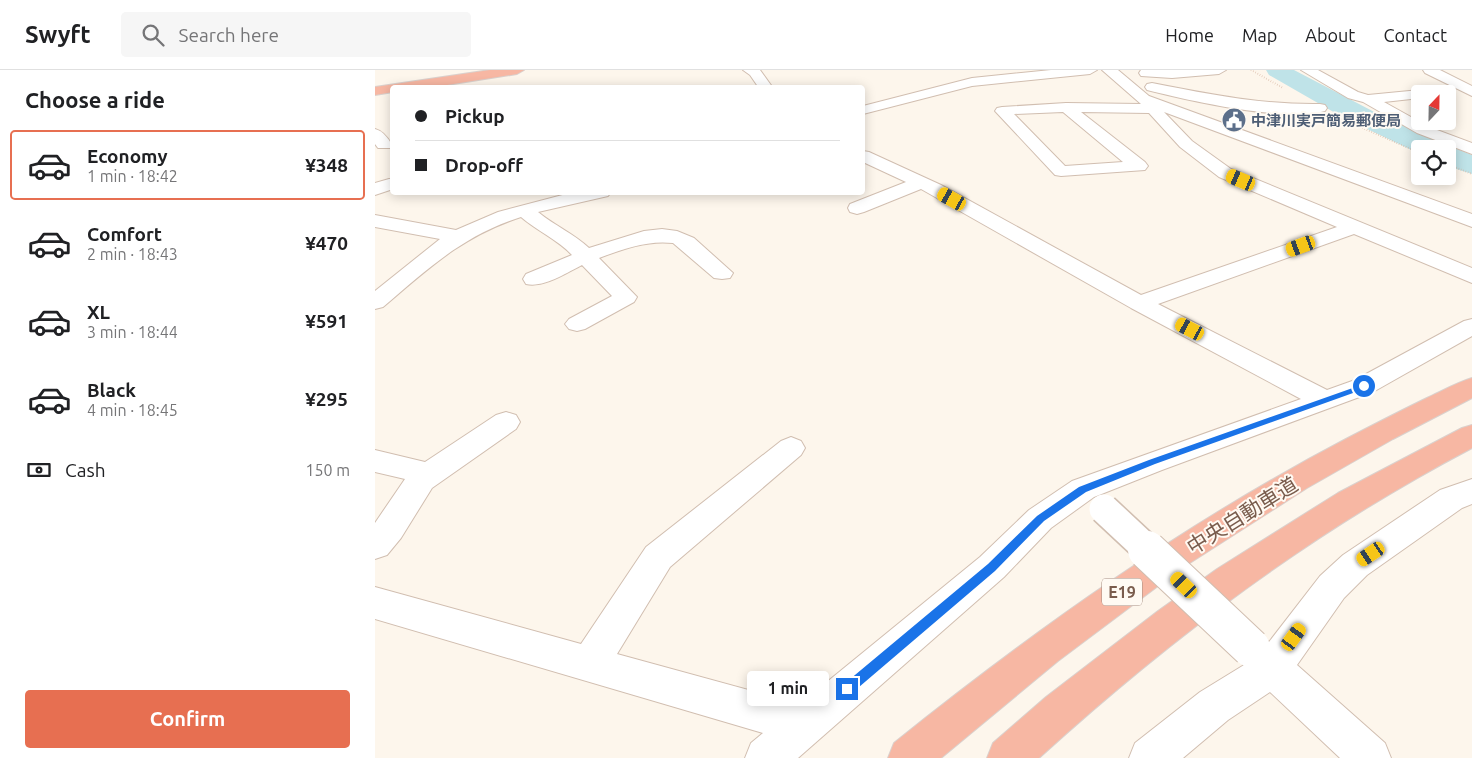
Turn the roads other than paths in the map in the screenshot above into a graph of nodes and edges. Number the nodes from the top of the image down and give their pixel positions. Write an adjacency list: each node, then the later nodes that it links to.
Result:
1 (482, 70): 10 (highway)
2 (517, 70): 11 (highway)
3 (751, 70): 12 (street)
4 (1091, 70): 23 (street)
5 (1109, 70): 6 (street); 9 (street)
6 (1219, 70)
7 (1308, 70): 18 (street)
8 (1430, 70): 15 (street)
9 (1127, 82): 20 (street); 22 (street)
10 (375, 85)
11 (417, 85)
12 (764, 85)
13 (390, 88): 14 (highway)
14 (375, 91)
15 (1472, 92)
16 (1411, 95): 18 (street)
17 (1456, 97): 19 (street)
18 (1368, 99): 24 (street)
19 (1472, 100)
20 (1149, 104): 21 (street); 31 (street); 32 (street)
21 (1066, 107): 21 (street)
22 (1320, 108)
23 (865, 109)
24 (1472, 149)
25 (865, 157): 26 (street)
26 (921, 183): 28 (street); 39 (street)
27 (590, 195): 29 (street)
28 (857, 208)
29 (525, 211): 33 (street); 34 (street)
30 (375, 221): 33 (street)
31 (1472, 221)
32 (1355, 227): 36 (street); 39 (street)
33 (459, 237): 38 (street)
34 (586, 257): 35 (street); 37 (street); 40 (street)
35 (722, 273)
36 (1472, 276)
37 (534, 279)
38 (375, 302)
39 (1139, 303): 43 (street)
40 (577, 324)
41 (1472, 326): 43 (street)
42 (1472, 387): 57 (highway, 中央自動車道 / E19)
43 (1325, 400): 50 (street)
44 (505, 422): 48 (street)
45 (1472, 435): 58 (highway)
46 (791, 448): 54 (street)
47 (375, 461): 48 (street)
48 (429, 474): 51 (street)
49 (1472, 491): 53 (street)
50 (1093, 499): 53 (street, bridge); 55 (street)
51 (375, 544)
52 (375, 603): 54 (street)
53 (1262, 659): 59 (street); 60 (street)
54 (589, 664): 55 (street)
55 (804, 725): 56 (street)
56 (765, 758)
57 (909, 758)
58 (1008, 758)
59 (1150, 758)
60 (1370, 758)

